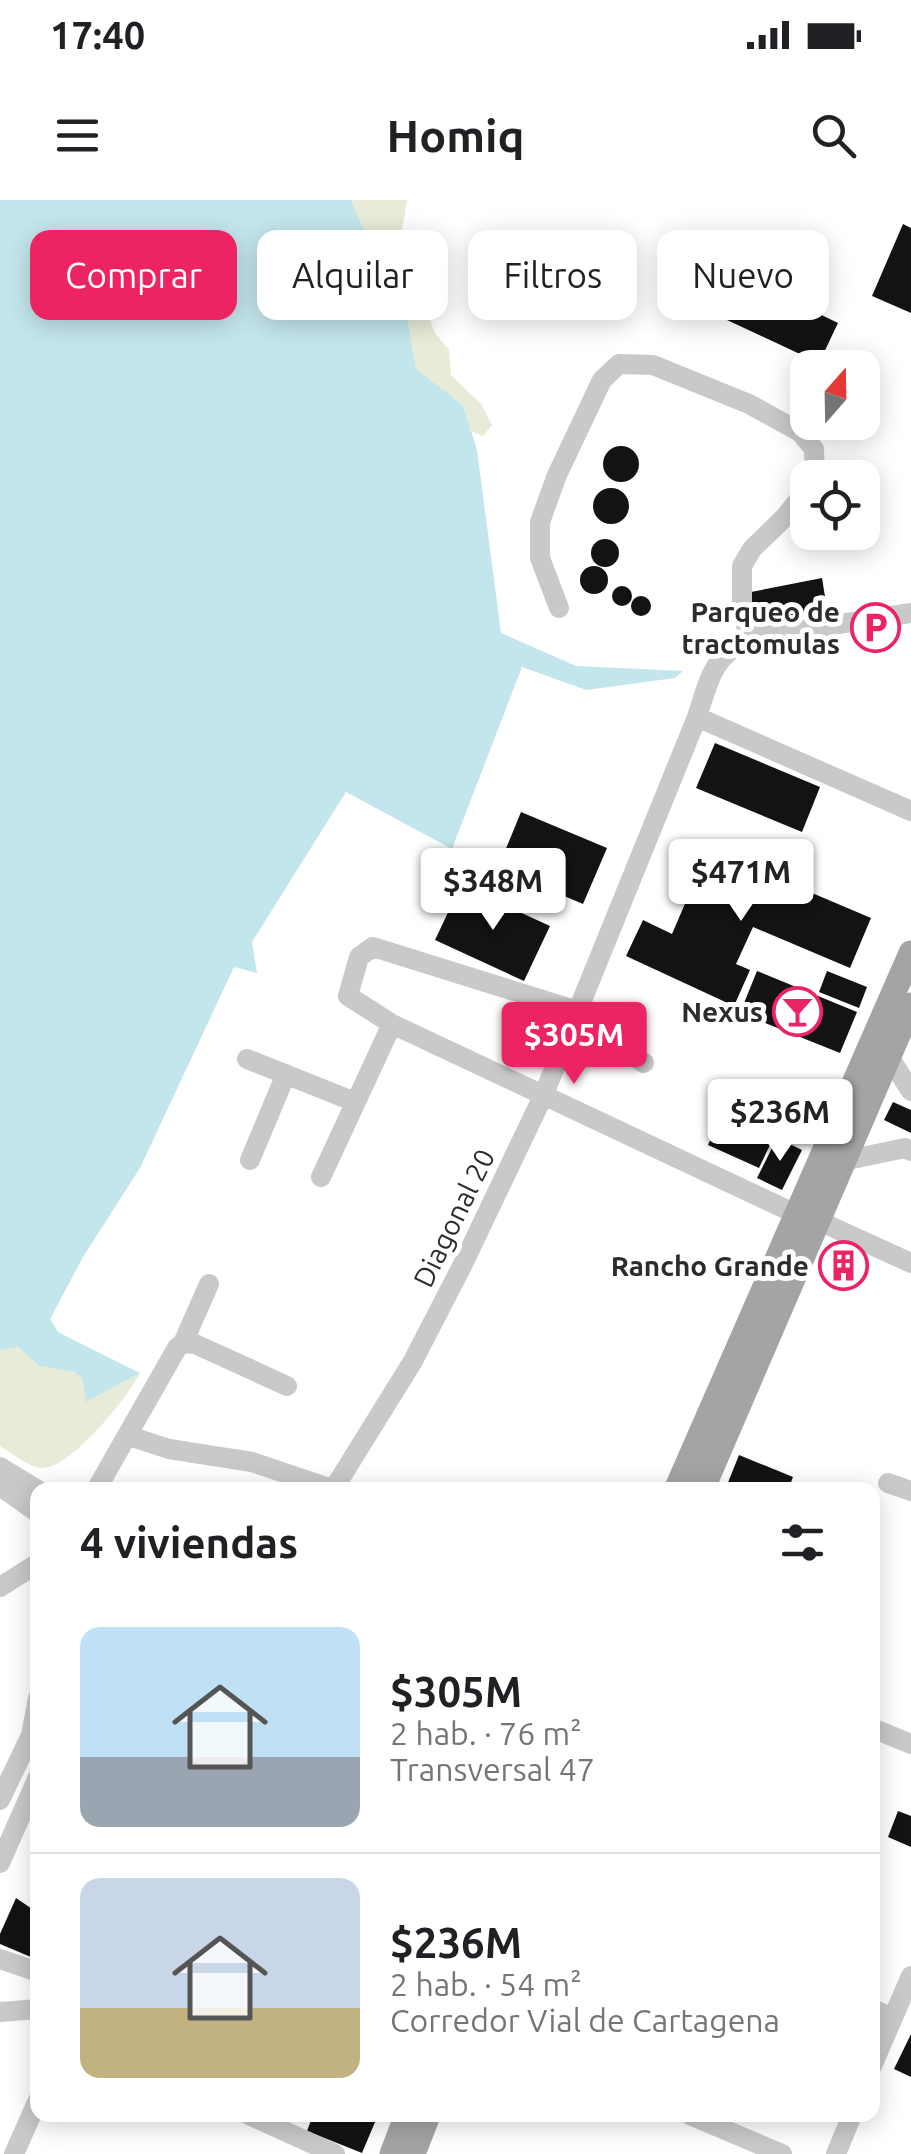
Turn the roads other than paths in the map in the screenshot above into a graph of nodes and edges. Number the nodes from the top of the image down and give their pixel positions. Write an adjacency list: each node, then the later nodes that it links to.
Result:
1 (814, 460): 3 (street)
2 (790, 511): 5 (street)
3 (560, 608)
4 (911, 613): 5 (street)
5 (749, 638): 6 (street, Diagonal 20)
6 (697, 717): 7 (street); 10 (street, Diagonal 20)
7 (911, 811)
8 (911, 953): 12 (main road)
9 (911, 1005): 12 (main road)
10 (576, 1014): 11 (street); 14 (street); 17 (street, Diagonal 20)
11 (392, 1024): 17 (street); 18 (street)
12 (873, 1050): 16 (street); 21 (main road); 23 (main road)
13 (247, 1059): 15 (street)
14 (644, 1063)
15 (286, 1074): 18 (street); 20 (street)
16 (911, 1091)
17 (544, 1094): 23 (street); 32 (street, Diagonal 20)
18 (356, 1102): 22 (street)
19 (909, 1144): 21 (street)
20 (250, 1160)
21 (843, 1162): 23 (main road)
22 (321, 1176)
23 (809, 1218): 24 (street); 33 (main road); 34 (main road)
24 (911, 1263)
25 (209, 1284): 26 (street)
26 (183, 1343): 27 (street); 28 (street)
27 (287, 1386)
28 (129, 1436): 30 (street); 31 (street)
29 (0, 1468): 38 (street)
30 (101, 1482)
31 (311, 1482)
32 (339, 1482)
33 (680, 1482)
34 (705, 1482)
35 (888, 1483): 37 (street)
36 (0, 1486): 39 (street)
37 (911, 1491)
38 (30, 1494)
39 (30, 1497)
40 (30, 1568): 41 (street)
41 (0, 1587)
42 (880, 1731): 44 (street)
43 (30, 1735): 45 (street)
44 (911, 1744)
45 (0, 1800)
46 (29, 1824): 47 (street)
47 (0, 1863)
48 (0, 1960): 49 (street)
49 (30, 1969)
50 (911, 1976): 54 (street)
51 (30, 2010): 52 (street)
52 (0, 2012)
53 (880, 2012): 54 (street)
54 (893, 2018): 55 (street)
55 (880, 2048)
56 (30, 2118): 62 (street)
57 (264, 2122): 63 (street)
58 (405, 2122): 64 (main road)
59 (425, 2122): 65 (main road)
60 (707, 2122): 66 (street)
61 (849, 2122): 67 (street)
62 (14, 2154)
63 (335, 2154)
64 (392, 2154)
65 (413, 2154)
66 (782, 2154)
67 (836, 2154)

